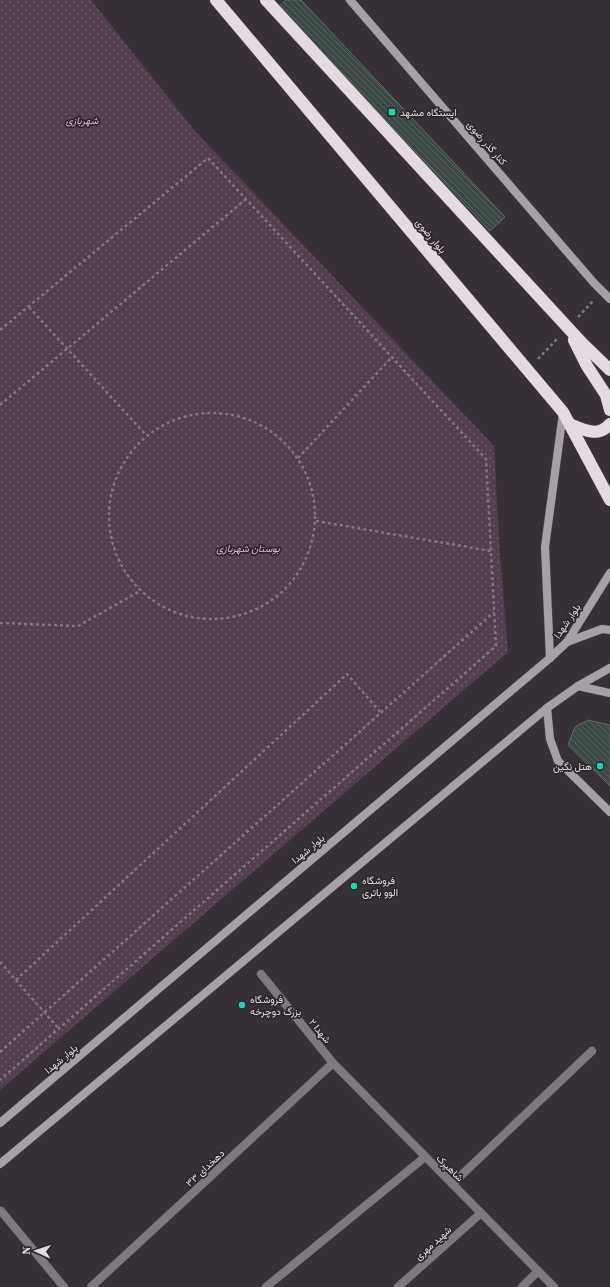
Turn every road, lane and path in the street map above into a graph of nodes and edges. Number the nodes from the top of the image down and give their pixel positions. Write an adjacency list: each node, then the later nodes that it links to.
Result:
1 (216, 0): 14 (highway, بلوار رضوی)
2 (266, 0): 7 (highway)
3 (350, 0): 5 (main road, کنار گذر رضوی)
4 (246, 199): 6 (path); 9 (path); 10 (path)
5 (610, 299)
6 (29, 306): 8 (path); 9 (path)
7 (567, 327): 11 (highway); 13 (highway)
8 (0, 330)
9 (67, 348): 12 (path); 17 (path)
10 (392, 358): 18 (path); 21 (path)
11 (610, 370)
12 (0, 405)
13 (610, 410)
14 (563, 412): 16 (highway, بلوار رضوی); 28 (main road)
15 (610, 424): 16 (highway)
16 (570, 425): 19 (highway, بلوار رضوی)
17 (146, 435): 18 (path); 23 (path)
18 (298, 458): 20 (path)
19 (610, 500)
20 (316, 521): 21 (path); 23 (path)
21 (491, 551): 24 (path)
22 (610, 573): 27 (main road, بلوار شهدا)
23 (140, 591): 25 (path)
24 (494, 612): 33 (path); 39 (path)
25 (0, 623)
26 (610, 630): 27 (main road)
27 (567, 642): 28 (main road, بلوار شهدا)
28 (550, 658): 44 (main road, بلوار شهدا)
29 (610, 668): 30 (main road)
30 (578, 686): 31 (main road); 32 (main road)
31 (610, 693)
32 (547, 708): 34 (main road); 46 (main road)
33 (381, 713): 37 (path); 38 (path)
34 (610, 812)
35 (0, 962): 37 (path)
36 (261, 974): 42 (street, شهدا ۲)
37 (16, 980): 38 (path)
38 (45, 1013): 39 (path); 41 (path)
39 (60, 1029): 43 (path)
40 (592, 1051): 47 (street)
41 (0, 1052)
42 (333, 1063): 45 (street, شاهپرک); 52 (street, دهخدای ۳۳)
43 (0, 1080)
44 (0, 1123)
45 (425, 1157): 47 (street, شاهپرک); 53 (street)
46 (0, 1164)
47 (452, 1184): 49 (street, شاهپرک)
48 (1, 1211): 51 (street)
49 (481, 1213): 50 (street, شاهپرک); 54 (street, شهید مهری)
50 (538, 1271): 55 (street); 56 (street, شاهپرک)
51 (64, 1287)
52 (91, 1287)
53 (266, 1287)
54 (398, 1287)
55 (522, 1287)
56 (554, 1287)

